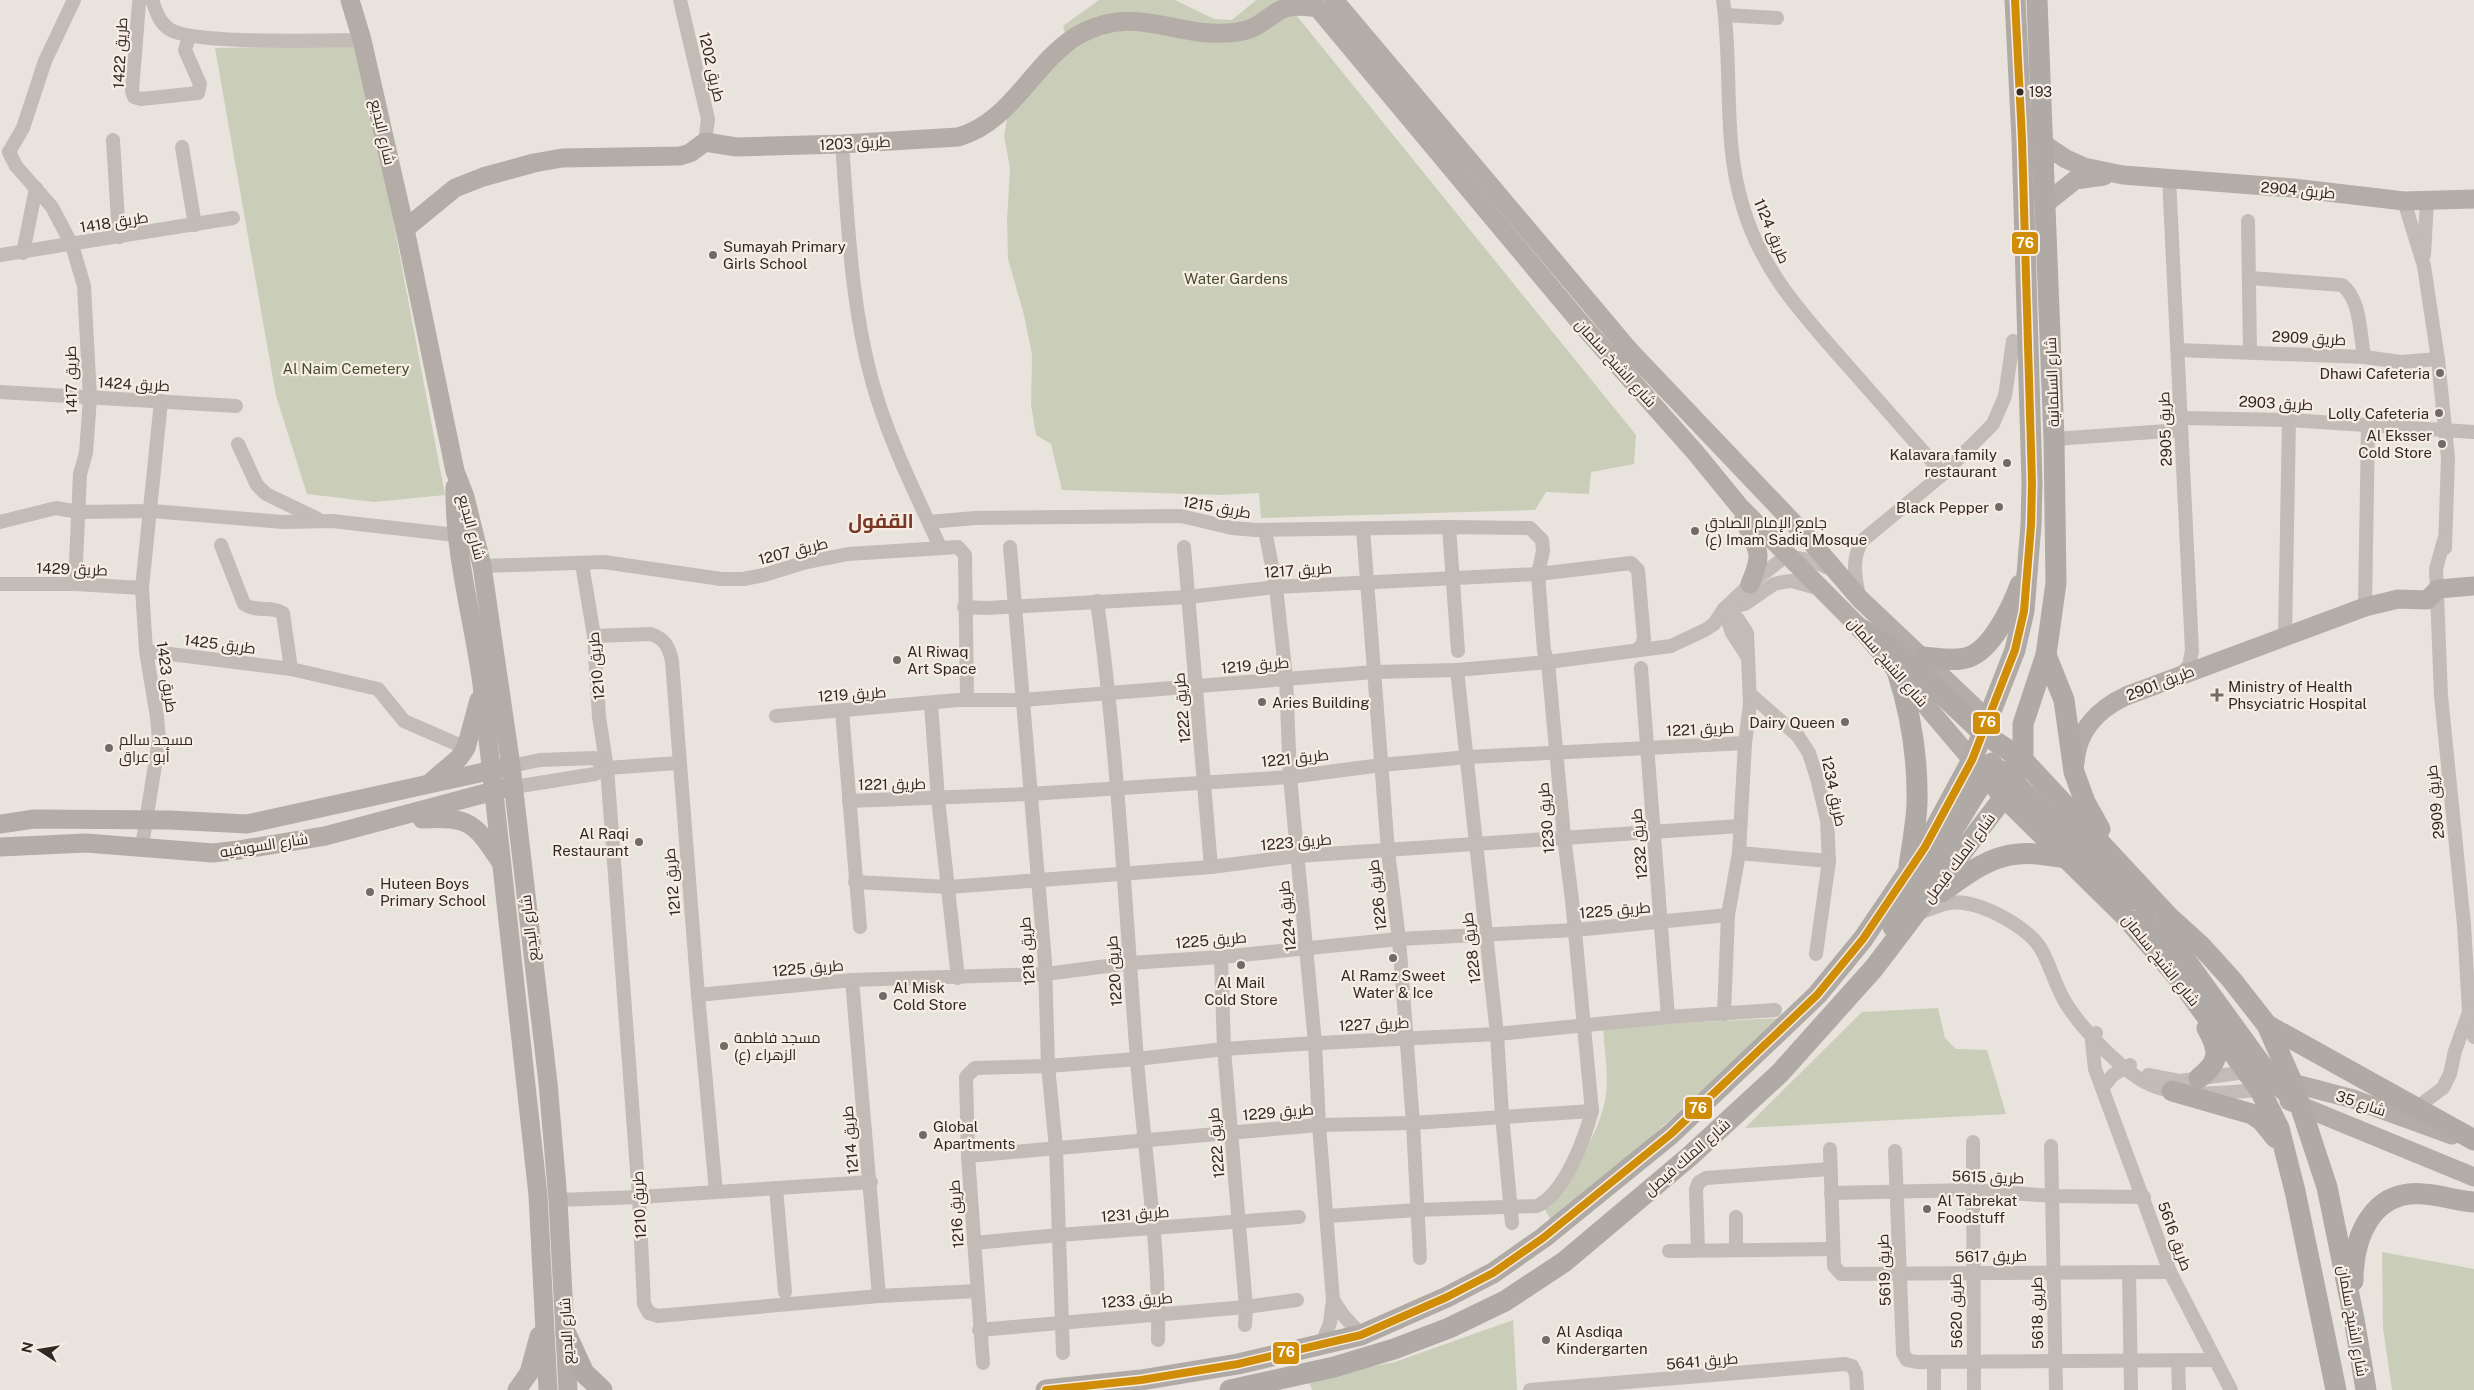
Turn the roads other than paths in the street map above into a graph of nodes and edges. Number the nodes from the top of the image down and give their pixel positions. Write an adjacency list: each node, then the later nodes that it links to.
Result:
1 (74, 0): 19 (street, طريق 1417)
2 (350, 0): 13 (street, شارع البديع)
3 (680, 0): 15 (street, طريق 1202)
4 (1723, 0): 10 (street, طريق 1124)
5 (2015, 0): 61 (main road, شارع السلمانية)
6 (2037, 0): 16 (main road, شارع السلمانية)
7 (1321, 3): 9 (street, طريق 1203); 55 (street, شارع الشيخ سلمان); 75 (street, شارع الشيخ سلمان)
8 (144, 4): 12 (street, طريق 1422); 12 (street, طريق 1422)
9 (1280, 5): 17 (street, طريق 1203)
10 (1725, 15): 11 (street); 54 (street, طريق 1124)
11 (1777, 18)
12 (189, 37): 13 (street, طريق 1422)
13 (362, 40): 30 (street, شارع البديع)
14 (113, 140): 31 (street)
15 (705, 142): 17 (street, طريق 1203); 30 (street)
16 (2042, 143): 20 (street, طريق 2904); 26 (main road, شارع السلمانية)
17 (842, 144): 60 (street)
18 (182, 147): 29 (street)
19 (4, 151): 22 (street, طريق 1417)
20 (2123, 174): 21 (street, طريق 2904); 26 (street, طريق 2904)
21 (2169, 178): 24 (street, طريق 2904); 38 (street, طريق 2905)
22 (36, 188): 32 (street, طريق 1417); 33 (street)
23 (2474, 199): 25 (street, طريق 2904)
24 (2404, 201): 25 (street, طريق 2904); 35 (street)
25 (2427, 201): 35 (street)
26 (2044, 204): 51 (main road, شارع السلمانية)
27 (233, 218): 29 (street, طريق 1418)
28 (2248, 222): 36 (street)
29 (196, 225): 31 (street, طريق 1418)
30 (405, 229): 53 (street, شارع البديع)
31 (119, 237): 32 (street, طريق 1418)
32 (72, 245): 33 (street, طريق 1418); 43 (street, طريق 1417)
33 (23, 253): 34 (street, طريق 1418)
34 (0, 255)
35 (2424, 266): 41 (street, طريق 2909)
36 (2250, 278): 39 (street); 40 (street)
37 (2014, 341): 54 (street)
38 (2178, 350): 39 (street, طريق 2909); 47 (street, طريق 2905)
39 (2250, 352): 40 (street, طريق 2909)
40 (2364, 357): 41 (street, طريق 2909)
41 (2438, 359): 49 (street, طريق 2909)
42 (0, 392): 43 (street, طريق 1424)
43 (90, 398): 44 (street, طريق 1424); 57 (street, طريق 1417)
44 (161, 401): 45 (street, طريق 1424); 56 (street, طريق 1423)
45 (236, 406)
46 (2289, 420): 47 (street, طريق 2903); 48 (street, طريق 2903); 96 (street)
47 (2182, 424): 51 (street, طريق 2903); 108 (street, طريق 2905)
48 (2368, 425): 49 (street, طريق 2903); 91 (street)
49 (2446, 432): 50 (street, طريق 2903); 86 (street, طريق 2909)
50 (2474, 432)
51 (2054, 439): 100 (main road, شارع السلمانية)
52 (238, 444): 58 (street)
53 (455, 471): 66 (street, شارع البديع); 73 (street, شارع البديع)
54 (1943, 474): 88 (street)
55 (1740, 507): 71 (street, شارع الشيخ سلمان); 81 (street)
56 (152, 511): 57 (street); 58 (street); 84 (street, طريق 1423)
57 (79, 512): 59 (street); 80 (street, طريق 1417)
58 (320, 521): 66 (street)
59 (0, 522)
60 (929, 522): 65 (street, طريق 1215); 68 (street)
61 (2031, 525): 74 (main road, شارع السلمانية); 124 (main road)
62 (1449, 526): 63 (street, طريق 1215); 64 (street, طريق 1215); 77 (street)
63 (1530, 528): 76 (street, طريق 1230)
64 (1363, 529): 65 (street, طريق 1215); 79 (street, طريق 1226)
65 (1265, 530): 83 (street, طريق 1224)
66 (456, 535): 110 (street, شارع البديع)
67 (221, 544): 104 (street)
68 (940, 546): 72 (street, طريق 1207); 92 (street, طريق 1207)
69 (1010, 547): 90 (street, طريق 1218)
70 (1184, 547): 87 (street, طريق 1222)
71 (1786, 556): 75 (street); 81 (street, طريق 1219); 85 (street, شارع الشيخ سلمان)
72 (582, 564): 73 (street, طريق 1207); 95 (street, طريق 1210)
73 (482, 566): 127 (street, شارع البديع)
74 (2026, 566): 101 (main road); 124 (main road, شارع السلمانية)
75 (1835, 571): 88 (street, شارع الشيخ سلمان)
76 (1538, 574): 77 (street, طريق 1217); 97 (street, طريق 1217); 102 (street, طريق 1230)
77 (1452, 579): 79 (street, طريق 1217); 99 (street)
78 (0, 582): 80 (street, طريق 1429)
79 (1368, 582): 83 (street, طريق 1217); 107 (street, طريق 1226)
80 (75, 584): 84 (street, طريق 1429)
81 (1750, 584): 93 (street, طريق 1219)
82 (2474, 586): 86 (street, طريق 2901)
83 (1276, 587): 87 (street, طريق 1217); 109 (street, طريق 1224)
84 (142, 588): 98 (street, طريق 1423)
85 (1820, 589): 93 (street); 94 (street, شارع الشيخ سلمان)
86 (2438, 589): 91 (street, طريق 2901); 167 (street, طريق 2909)
87 (1188, 597): 89 (street, طريق 1217); 111 (street, طريق 1222)
88 (1860, 599): 101 (street, شارع الشيخ سلمان)
89 (1098, 600): 90 (street, طريق 1217); 113 (street, طريق 1220)
90 (1014, 606): 92 (street, طريق 1217); 115 (street, طريق 1218)
91 (2365, 607): 96 (street, طريق 2901)
92 (964, 608): 114 (street, طريق 1207)
93 (1724, 609): 97 (street, طريق 1219); 112 (street)
94 (1861, 629): 106 (street, شارع الشيخ سلمان); 124 (main road)
95 (594, 636): 125 (street, طريق 1212); 128 (street, طريق 1210)
96 (2285, 636): 108 (street, طريق 2901)
97 (1636, 650): 102 (street, طريق 1219)
98 (146, 651): 104 (street, طريق 1425); 140 (street, طريق 1423)
99 (1458, 651)
100 (2046, 655): 124 (main road, شارع السلمانية); 130 (main road)
101 (1923, 656): 124 (street, شارع الشيخ سلمان)
102 (1548, 662): 105 (street, طريق 1219); 122 (street, طريق 1230)
103 (1641, 668): 121 (street, طريق 1232)
104 (291, 669): 120 (street, طريق 1425)
105 (1457, 670): 107 (street, طريق 1219); 123 (street, طريق 1228)
106 (1897, 671): 124 (street, شارع الشيخ سلمان); 157 (main road)
107 (1374, 672): 109 (street, طريق 1219); 126 (street, طريق 1226)
108 (2180, 676): 130 (street, طريق 2901)
109 (1286, 678): 111 (street, طريق 1219); 131 (street, طريق 1224)
110 (482, 684): 120 (street); 129 (street, شارع البديع)
111 (1197, 686): 113 (street, طريق 1219); 132 (street, طريق 1222)
112 (1750, 694): 119 (street); 154 (street, طريق 1234)
113 (1110, 695): 115 (street, طريق 1219); 135 (street, طريق 1220)
114 (967, 700): 115 (street, طريق 1219); 116 (street, طريق 1219)
115 (1022, 700): 137 (street, طريق 1218)
116 (931, 704): 117 (street, طريق 1219); 138 (street)
117 (842, 711): 118 (street, طريق 1219); 139 (street)
118 (776, 716)
119 (1745, 743): 121 (street, طريق 1221); 143 (street)
120 (466, 748): 133 (street)
121 (1648, 748): 122 (street, طريق 1221); 144 (street, طريق 1232)
122 (1557, 754): 123 (street, طريق 1221); 145 (street, طريق 1230)
123 (1468, 757): 126 (street, طريق 1221); 146 (street, طريق 1228)
124 (1998, 758): 152 (main road, شارع الشيخ سلمان); 153 (main road, شارع الشيخ سلمان); 157 (main road, شارع الملك فيصل); 162 (main road, شارع الملك فيصل); 165 (main road); 176 (main road)
125 (678, 763): 128 (street); 181 (street, طريق 1212)
126 (1382, 764): 131 (street, طريق 1221); 149 (street, طريق 1226)
127 (511, 766): 128 (street); 129 (street); 134 (street, شارع البديع)
128 (607, 768): 134 (street); 230 (street, طريق 1210)
129 (490, 770): 133 (street, شارع السويفيه); 136 (street, شارع البديع)
130 (2074, 772): 153 (main road)
131 (1290, 777): 132 (street, طريق 1221); 151 (street, طريق 1224)
132 (1205, 782): 135 (street, طريق 1221); 156 (street, طريق 1222)
133 (429, 784): 140 (street, شارع السويفيه)
134 (514, 787): 136 (street); 232 (street, شارع البديع)
135 (1119, 788): 137 (street, طريق 1221); 158 (street, طريق 1220)
136 (493, 791): 141 (street, شارع السويفيه); 155 (street, شارع البديع)
137 (1030, 794): 138 (street, طريق 1221); 159 (street, طريق 1218)
138 (938, 799): 139 (street, طريق 1221); 161 (street)
139 (849, 801): 160 (street)
140 (146, 820): 142 (street, شارع السويفيه); 147 (street, طريق 1423)
141 (391, 820): 147 (street, شارع السويفيه); 155 (street)
142 (0, 824)
143 (1740, 826): 144 (street, طريق 1223); 150 (street)
144 (1654, 832): 145 (street, طريق 1223); 166 (street, طريق 1232)
145 (1564, 837): 146 (street, طريق 1223); 169 (street, طريق 1230)
146 (1476, 845): 149 (street, طريق 1223); 170 (street, طريق 1228)
147 (142, 846): 148 (street, شارع السويفيه)
148 (0, 847)
149 (1388, 852): 151 (street, طريق 1223); 171 (street, طريق 1226)
150 (1739, 852): 154 (street); 163 (street)
151 (1297, 856): 156 (street, طريق 1223); 172 (street, طريق 1224)
152 (2066, 858): 162 (main road); 164 (main road, شارع الشيخ سلمان)
153 (2116, 858): 165 (main road, شارع الشيخ سلمان)
154 (1829, 861): 173 (street, طريق 1234)
155 (503, 867): 260 (street, شارع البديع)
156 (1211, 867): 158 (street, طريق 1223)
157 (1909, 873): 267 (main road, شارع الملك فيصل)
158 (1124, 874): 159 (street, طريق 1223); 175 (street, طريق 1220)
159 (1038, 881): 161 (street, طريق 1223); 177 (street, طريق 1218)
160 (855, 882): 161 (street, طريق 1223); 168 (street)
161 (949, 887): 178 (street)
162 (1919, 911): 176 (main road, شارع الملك فيصل); 189 (street)
163 (1728, 915): 166 (street, طريق 1225); 184 (street)
164 (2124, 915): 180 (main road, شارع الشيخ سلمان); 200 (main road)
165 (2168, 916): 186 (main road, شارع الشيخ سلمان)
166 (1662, 922): 169 (street, طريق 1225); 185 (street, طريق 1232)
167 (2469, 925): 183 (street, طريق 2909)
168 (860, 927)
169 (1575, 930): 170 (street, طريق 1225); 187 (street, طريق 1230)
170 (1485, 935): 171 (street, طريق 1225); 188 (street, طريق 1228)
171 (1398, 940): 172 (street, طريق 1225); 191 (street, طريق 1226)
172 (1306, 948): 174 (street, طريق 1225); 192 (street, طريق 1224)
173 (1816, 954)
174 (1221, 957): 175 (street, طريق 1225); 193 (street, طريق 1222)
175 (1130, 963): 177 (street, طريق 1225); 194 (street, طريق 1220)
176 (1874, 968): 283 (main road, شارع الملك فيصل)
177 (1046, 974): 178 (street, طريق 1225); 195 (street, طريق 1218)
178 (958, 978): 179 (street, طريق 1225)
179 (852, 980): 181 (street, طريق 1225); 223 (street, طريق 1214)
180 (2180, 980): 198 (main road, شارع الشيخ سلمان); 199 (main road)
181 (698, 995): 226 (street, طريق 1212)
182 (1775, 1010): 184 (street, طريق 1227)
183 (2469, 1012): 190 (street, طريق 2909); 205 (street, طريق 2909)
184 (1724, 1014): 185 (street, طريق 1227)
185 (1668, 1017): 187 (street, طريق 1227)
186 (2267, 1024): 201 (main road, شارع الشيخ سلمان); 205 (main road)
187 (1585, 1026): 188 (street, طريق 1227); 206 (street, طريق 1230)
188 (1497, 1034): 191 (street, طريق 1227); 207 (street, طريق 1228)
189 (2095, 1034): 196 (street); 202 (street, طريق 5616)
190 (2474, 1037)
191 (1406, 1038): 192 (street, طريق 1227); 208 (street, طريق 1226)
192 (1315, 1043): 193 (street, طريق 1227); 209 (street, طريق 1224)
193 (1224, 1049): 194 (street, طريق 1227); 210 (street, طريق 1222)
194 (1137, 1060): 195 (street, طريق 1227); 212 (street, طريق 1220)
195 (1048, 1066): 197 (street, طريق 1227); 216 (street, طريق 1218)
196 (2127, 1067): 199 (street); 202 (street); 203 (street)
197 (975, 1068): 219 (street, طريق 1216)
198 (2246, 1072): 199 (street); 200 (main road, شارع الشيخ سلمان)
199 (2199, 1078)
200 (2266, 1084): 201 (street, شارع 35); 203 (street); 204 (main road); 220 (main road, شارع الشيخ سلمان)
201 (2293, 1084): 204 (main road, شارع الشيخ سلمان); 214 (street, شارع 35)
202 (2103, 1087): 231 (street, طريق 5616)
203 (2172, 1091): 220 (main road)
204 (2300, 1105): 222 (street, شارع 35); 262 (main road, شارع الشيخ سلمان)
205 (2416, 1108): 211 (main road)
206 (1592, 1111): 207 (street, طريق 1229); 234 (street)
207 (1502, 1116): 208 (street, طريق 1229); 234 (street, طريق 1228)
208 (1413, 1123): 209 (street, طريق 1229); 235 (street, طريق 1226)
209 (1319, 1125): 210 (street, طريق 1229); 236 (street, طريق 1224)
210 (1231, 1133): 212 (street, طريق 1229); 239 (street, طريق 1222)
211 (2474, 1140)
212 (1144, 1141): 216 (street, طريق 1229); 241 (street, طريق 1220)
213 (1973, 1142): 225 (street, طريق 5620)
214 (2474, 1144)
215 (2052, 1146): 229 (street, طريق 5618)
216 (1056, 1148): 219 (street, طريق 1229); 242 (street, طريق 1218)
217 (1830, 1149): 221 (street, طريق 5617)
218 (1895, 1151): 227 (street, طريق 5619)
219 (968, 1156): 243 (street, طريق 1216)
220 (2286, 1157): 292 (main road, شارع الشيخ سلمان)
221 (1830, 1169): 228 (street, طريق 5617); 245 (street)
222 (2474, 1177)
223 (871, 1182): 224 (street); 256 (street, طريق 1214)
224 (776, 1188): 226 (street); 255 (street)
225 (1972, 1190): 227 (street, طريق 5615); 229 (street, طريق 5615); 253 (street, طريق 5620)
226 (716, 1192): 230 (street)
227 (1897, 1193): 228 (street, طريق 5615); 252 (street, طريق 5619)
228 (1831, 1194): 244 (street, طريق 5617)
229 (2053, 1196): 231 (street, طريق 5615); 249 (street, طريق 5618)
230 (639, 1197): 232 (street); 256 (street, طريق 1210)
231 (2144, 1197): 251 (street, طريق 5616)
232 (558, 1200): 266 (street, شارع البديع)
233 (2474, 1202): 262 (main road)
234 (1511, 1207): 235 (street); 240 (street, طريق 1228)
235 (1417, 1210): 236 (street); 248 (street, طريق 1226)
236 (1328, 1216): 258 (street, طريق 1224)
237 (1736, 1217): 246 (street)
238 (1299, 1218): 239 (street, طريق 1231)
239 (1239, 1221): 241 (street, طريق 1231); 259 (street, طريق 1222)
240 (1512, 1223)
241 (1154, 1229): 242 (street, طريق 1231); 261 (street, طريق 1220)
242 (1059, 1235): 243 (street, طريق 1231); 263 (street, طريق 1218)
243 (974, 1243): 254 (street, طريق 1216)
244 (1833, 1249): 246 (street); 252 (street, طريق 5617)
245 (1698, 1250): 246 (street); 247 (street)
246 (1736, 1250)
247 (1669, 1251)
248 (1420, 1258)
249 (2053, 1272): 250 (street, طريق 5617); 253 (street, طريق 5617); 277 (street, طريق 5618)
250 (2129, 1272): 251 (street, طريق 5617); 273 (street)
251 (2170, 1272): 271 (street, طريق 5616)
252 (1900, 1273): 253 (street, طريق 5617); 276 (street, طريق 5619)
253 (1972, 1273): 272 (street, طريق 5620)
254 (977, 1291): 256 (street, طريق 1210); 265 (street, طريق 1216)
255 (785, 1292)
256 (879, 1296)
257 (1297, 1300): 259 (street, طريق 1233)
258 (1333, 1300): 267 (street); 269 (street, طريق 1224)
259 (1246, 1307): 261 (street, طريق 1233); 264 (street, طريق 1222)
260 (545, 1310): 278 (street); 279 (street, شارع البديع)
261 (1159, 1315): 263 (street, طريق 1233); 268 (street, طريق 1220)
262 (2354, 1318): 293 (main road, شارع الشيخ سلمان)
263 (1062, 1322): 265 (street, طريق 1233); 270 (street, طريق 1218)
264 (1245, 1326)
265 (979, 1330): 275 (street, طريق 1216)
266 (566, 1334): 280 (street, شارع البديع); 281 (main road)
267 (1361, 1335): 269 (main road, شارع الملك فيصل)
268 (1158, 1340)
269 (1321, 1346): 282 (main road, شارع الملك فيصل)
270 (1063, 1353)
271 (2214, 1360): 274 (street, طريق 5619); 291 (street, طريق 5616)
272 (1973, 1361): 276 (street, طريق 5619); 277 (street, طريق 5619); 287 (street, طريق 5620)
273 (2131, 1361): 274 (street, طريق 5619); 277 (street, طريق 5619); 289 (street)
274 (2178, 1361): 290 (street)
275 (982, 1362)
276 (1934, 1362): 286 (street)
277 (2055, 1362): 288 (street, طريق 5618)
278 (517, 1390)
279 (548, 1390)
280 (568, 1390)
281 (602, 1390)
282 (1046, 1390)
283 (1230, 1390)
284 (1530, 1390): 285 (street, طريق 5641)
285 (1857, 1390)
286 (1934, 1390)
287 (1974, 1390)
288 (2056, 1390)
289 (2131, 1390)
290 (2179, 1390)
291 (2231, 1390)
292 (2336, 1390)
293 (2366, 1390)

